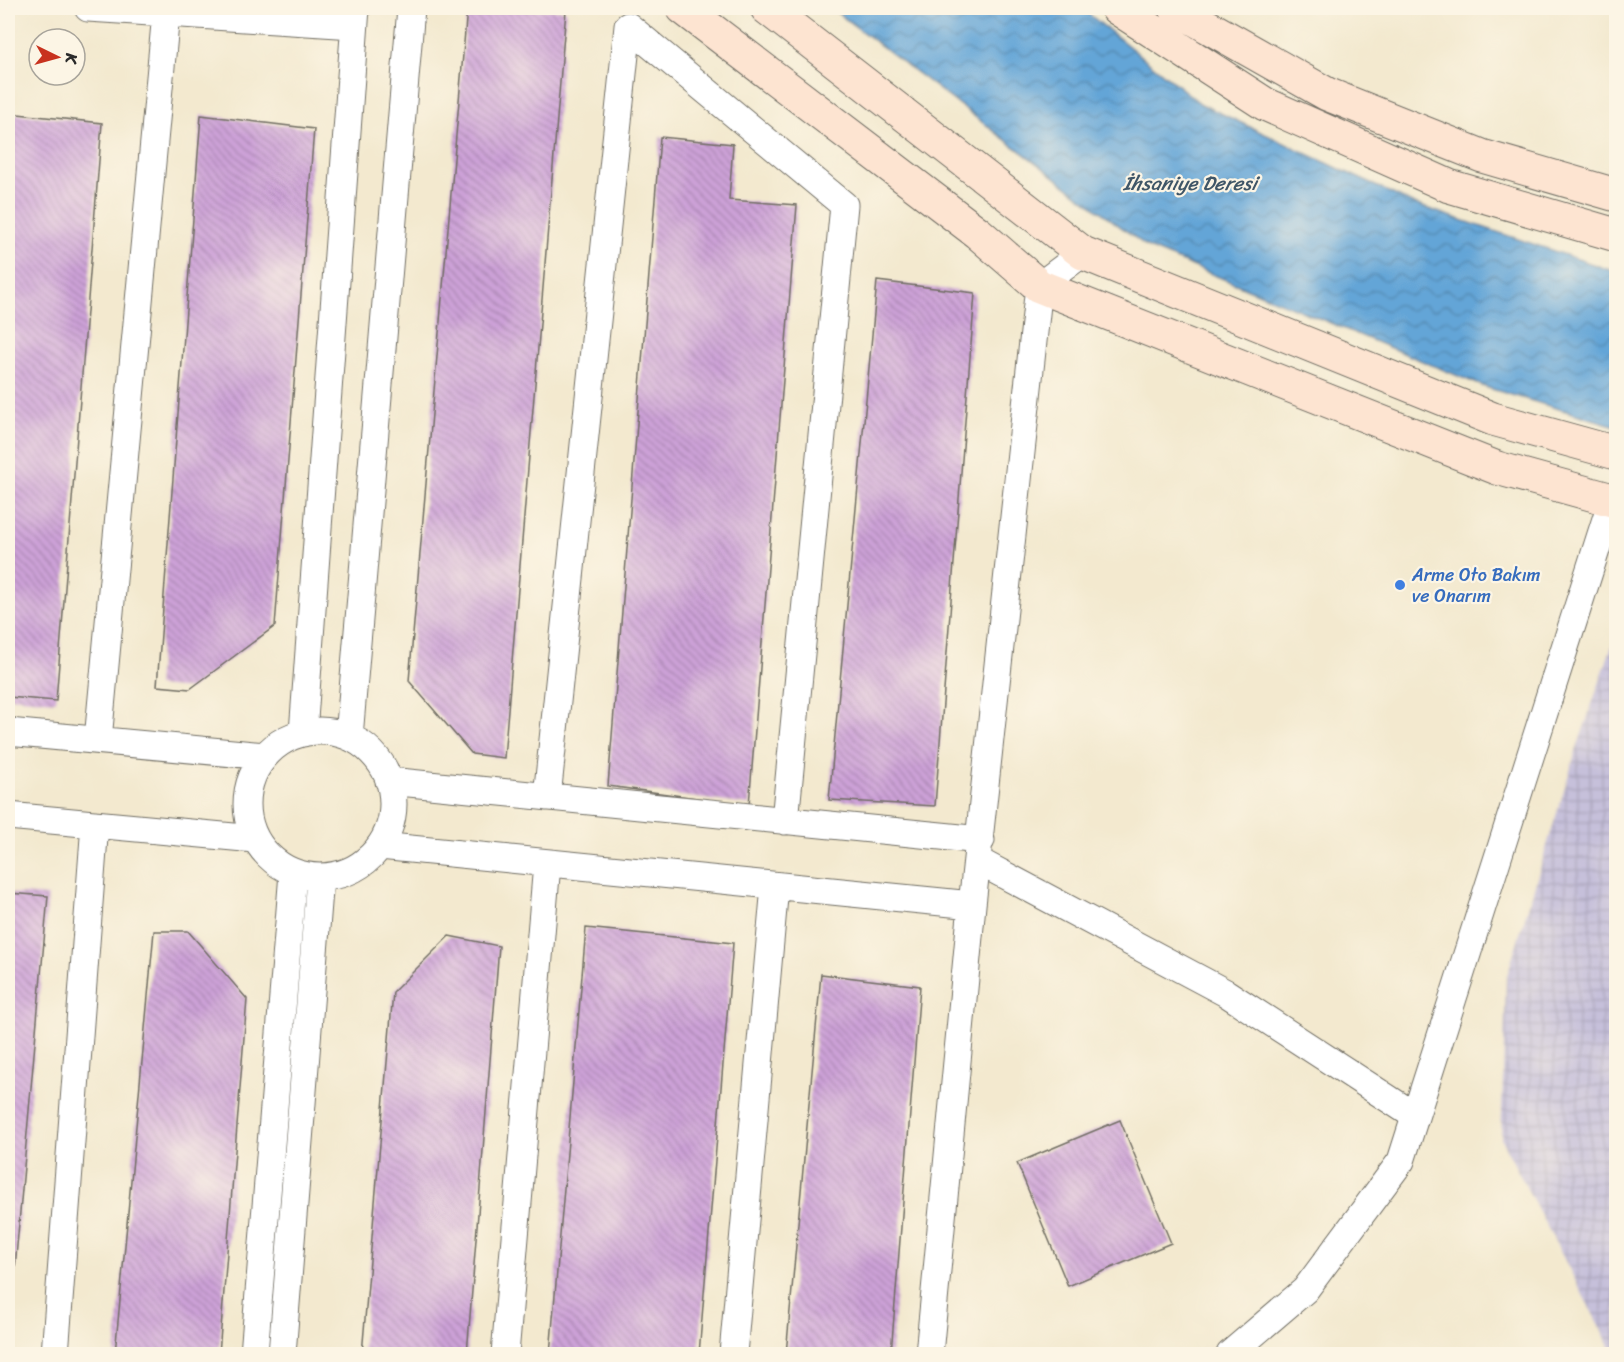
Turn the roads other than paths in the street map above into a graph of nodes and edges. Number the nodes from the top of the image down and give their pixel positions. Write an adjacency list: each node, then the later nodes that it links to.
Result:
1 (88, 8): 7 (street)
2 (411, 8): 17 (street)
3 (683, 8): 12 (main road)
4 (767, 8): 11 (main road)
5 (1118, 8): 10 (main road)
6 (1175, 8): 9 (main road)
7 (166, 13): 8 (street); 18 (street)
8 (355, 16): 16 (street)
9 (1617, 195)
10 (1617, 235)
11 (1083, 253): 12 (street); 13 (main road)
12 (1039, 286): 14 (main road); 27 (street)
13 (1617, 453)
14 (1614, 501): 33 (street)
15 (8, 732): 18 (street)
16 (303, 733): 17 (street); 19 (street)
17 (349, 737): 20 (street)
18 (98, 740): 19 (street)
19 (265, 756): 25 (street)
20 (389, 781): 21 (street); 26 (street)
21 (547, 797): 23 (street); 23 (street)
22 (8, 816): 24 (street)
23 (785, 821): 27 (street)
24 (95, 824): 25 (street); 34 (street)
25 (255, 839): 29 (street)
26 (380, 846): 28 (street); 30 (street)
27 (980, 850): 32 (street); 33 (street)
28 (547, 864): 31 (street); 37 (street)
29 (293, 873): 30 (street); 35 (street)
30 (320, 878): 36 (street)
31 (774, 886): 32 (street); 38 (street)
32 (972, 905): 39 (street)
33 (1415, 1116): 40 (street)
34 (55, 1354)
35 (254, 1354)
36 (282, 1354)
37 (505, 1354)
38 (734, 1354)
39 (929, 1354)
40 (1230, 1354)

